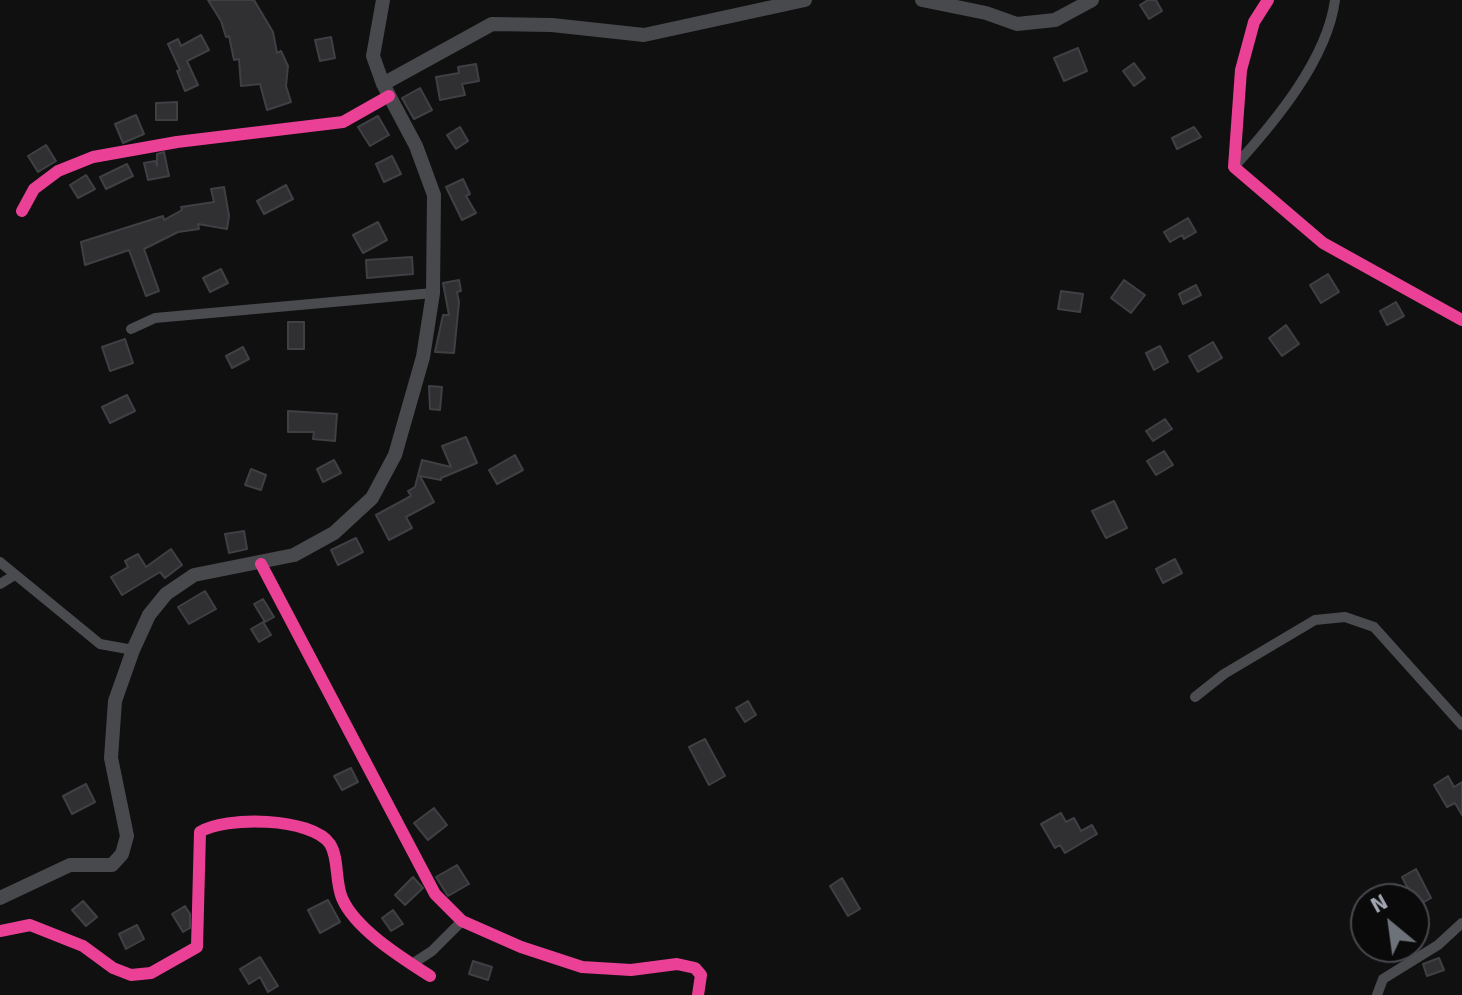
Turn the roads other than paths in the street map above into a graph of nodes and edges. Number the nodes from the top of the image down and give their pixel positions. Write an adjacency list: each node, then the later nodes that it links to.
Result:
1 (383, 0): 7 (main road)
2 (805, 0): 7 (main road)
3 (924, 0): 4 (main road)
4 (1092, 0)
5 (1268, 0): 8 (street)
6 (1335, 0): 8 (street)
7 (386, 90): 9 (street); 10 (main road)
8 (1234, 167): 11 (street)
9 (22, 211)
10 (433, 293): 12 (street); 14 (main road)
11 (1462, 320)
12 (131, 329)
13 (0, 562): 15 (street)
14 (261, 564): 17 (main road); 21 (street)
15 (13, 576): 16 (street); 17 (street)
16 (0, 584)
17 (133, 650): 20 (main road)
18 (1195, 697): 19 (street)
19 (1462, 725)
20 (0, 898)
21 (462, 921): 24 (street); 26 (street)
22 (1462, 923): 27 (street)
23 (0, 931): 24 (street)
24 (412, 964): 25 (street)
25 (430, 976)
26 (698, 995)
27 (1377, 995)

